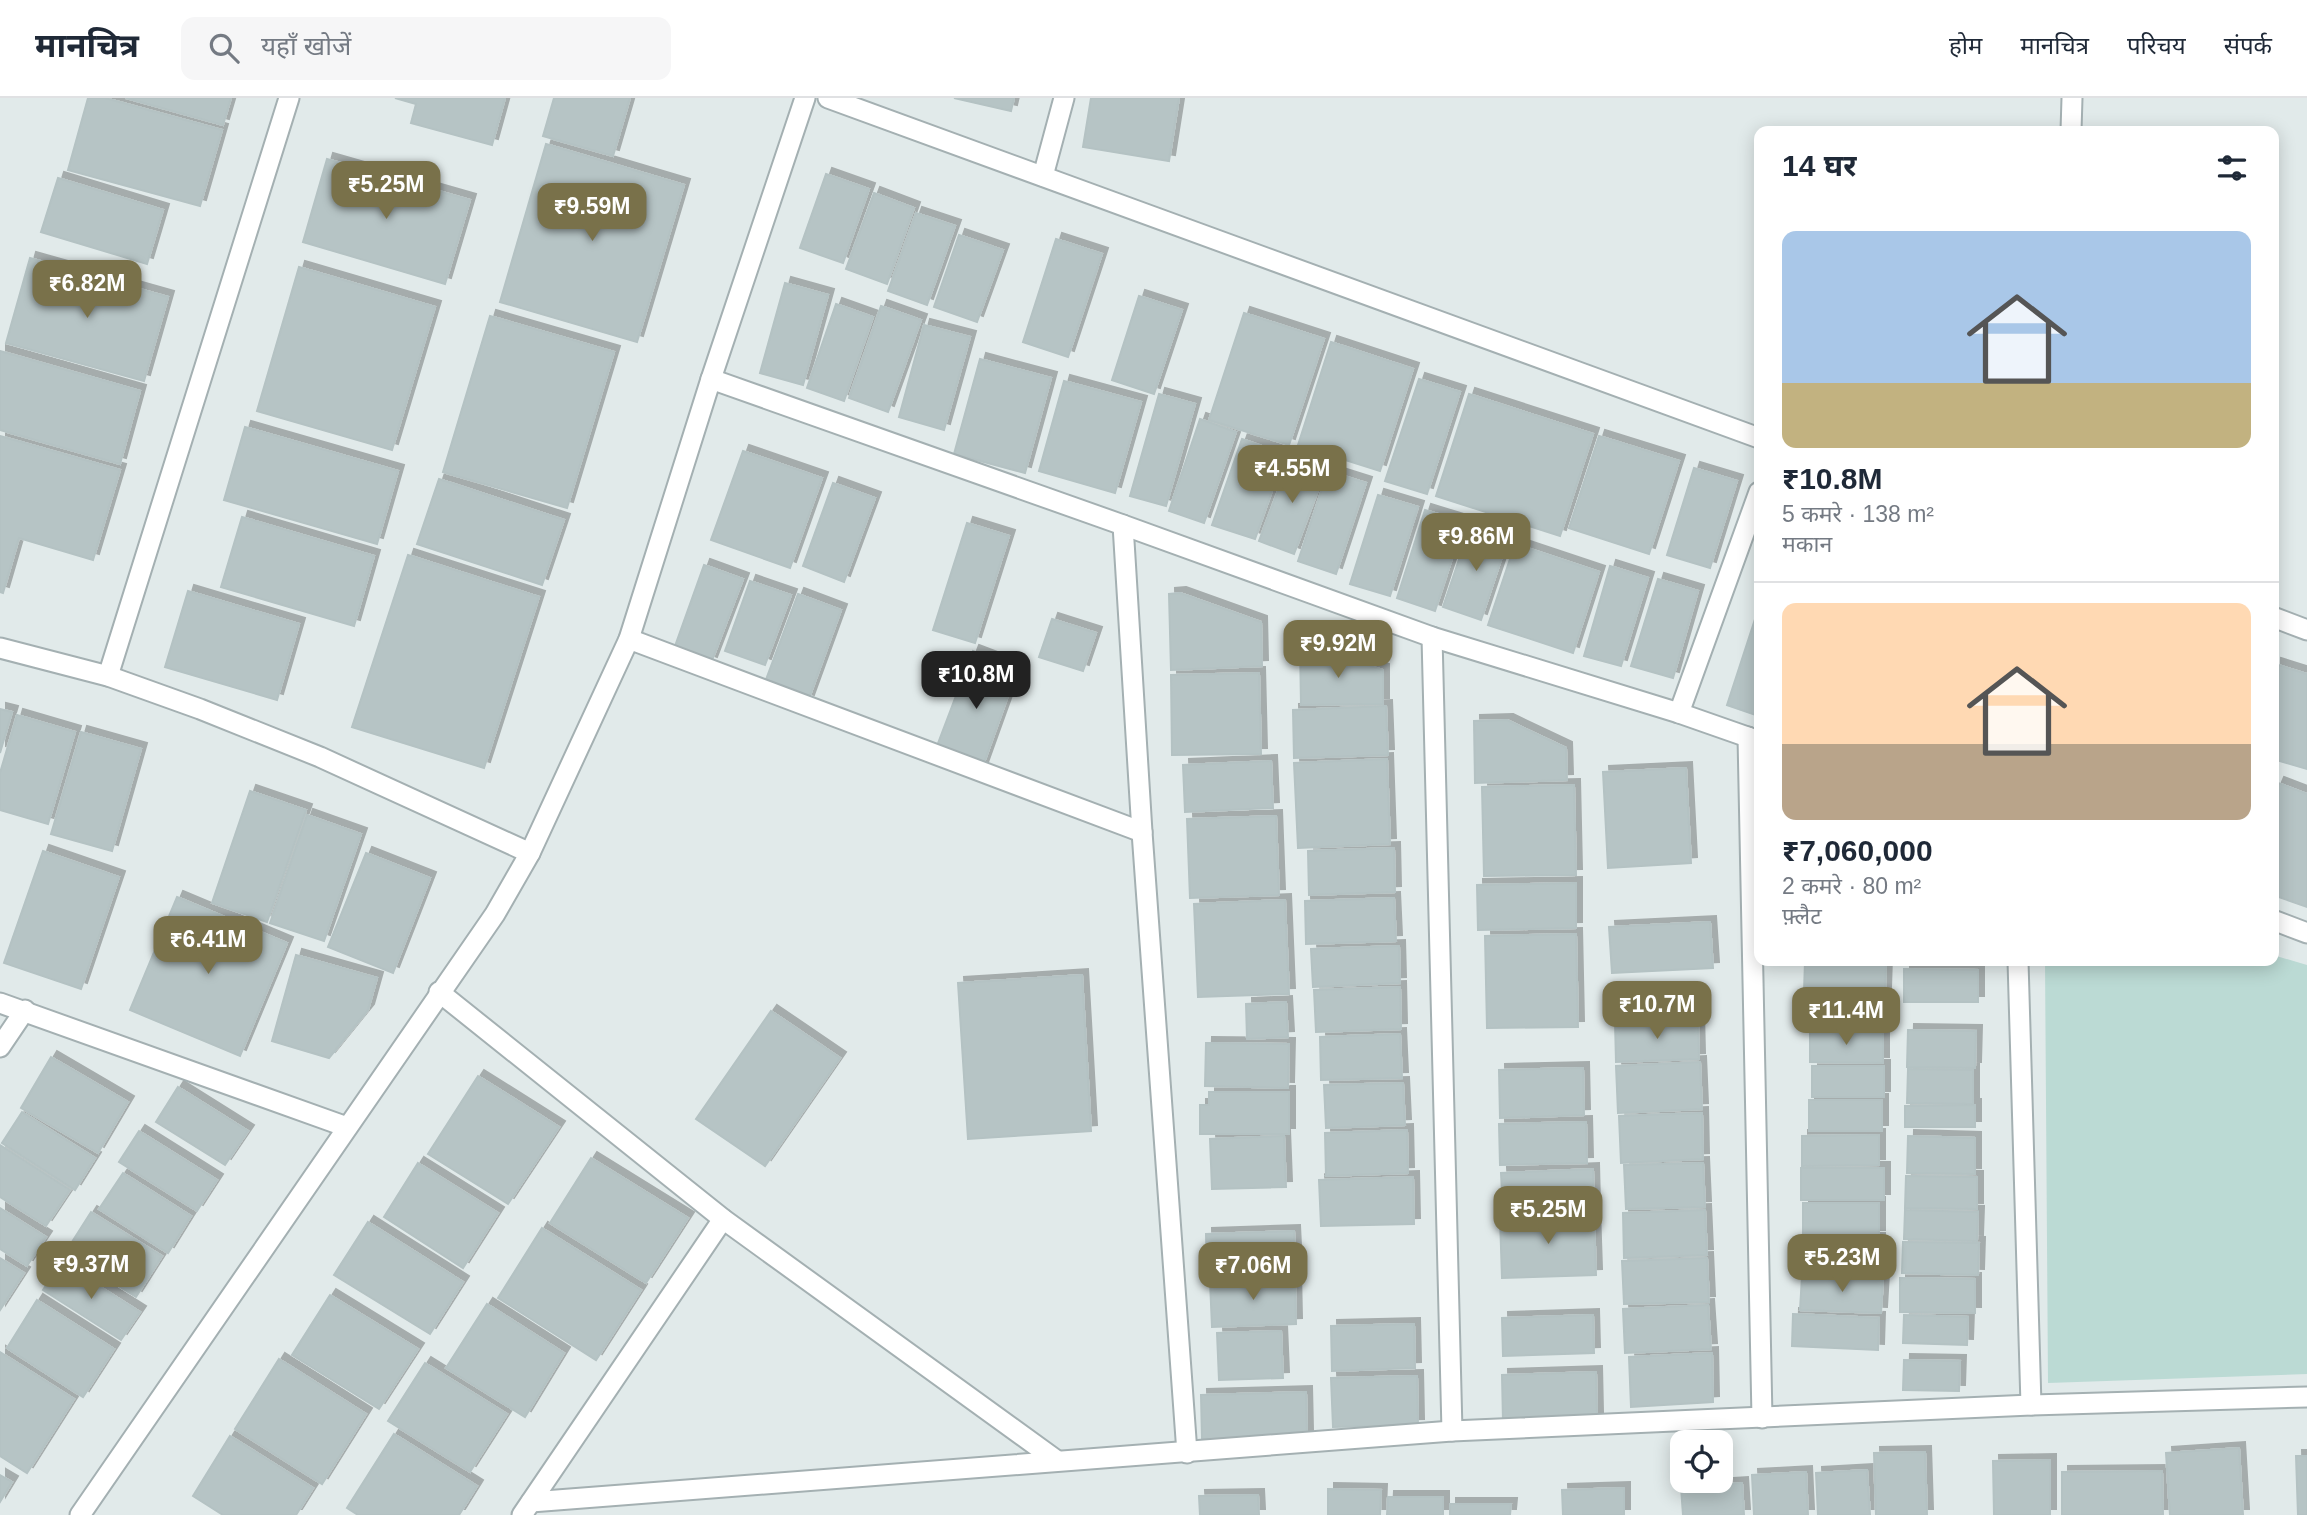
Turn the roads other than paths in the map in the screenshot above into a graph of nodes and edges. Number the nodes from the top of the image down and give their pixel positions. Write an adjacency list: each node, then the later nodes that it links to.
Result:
1 (289, 98): 17 (street)
2 (805, 98): 8 (street)
3 (828, 98): 7 (street)
4 (1064, 98): 7 (street)
5 (2072, 98): 6 (street)
6 (2071, 126)
7 (1043, 176): 9 (street)
8 (711, 379): 11 (street); 15 (street)
9 (1754, 436)
10 (1754, 506): 18 (street)
11 (1124, 524): 14 (street); 20 (street)
12 (2279, 619): 13 (street)
13 (2307, 630)
14 (1432, 636): 18 (street); 35 (street)
15 (629, 639): 20 (street); 21 (street)
16 (0, 648): 17 (street)
17 (108, 676): 21 (street)
18 (1679, 713): 19 (street)
19 (1754, 739)
20 (1142, 832): 36 (street)
21 (530, 853): 26 (street)
22 (2279, 922): 23 (street)
23 (2307, 933)
24 (1757, 966): 34 (street)
25 (2018, 966): 33 (street)
26 (439, 992): 30 (street); 31 (street)
27 (0, 1003): 28 (street)
28 (25, 1010): 29 (street); 30 (street)
29 (0, 1047)
30 (347, 1126): 39 (street)
31 (723, 1219): 37 (street); 38 (street)
32 (2307, 1397): 33 (street)
33 (2031, 1405): 34 (street)
34 (1762, 1418): 35 (street)
35 (1452, 1431): 36 (street)
36 (1187, 1453): 37 (street)
37 (1056, 1461): 38 (street)
38 (527, 1509)
39 (80, 1515)

